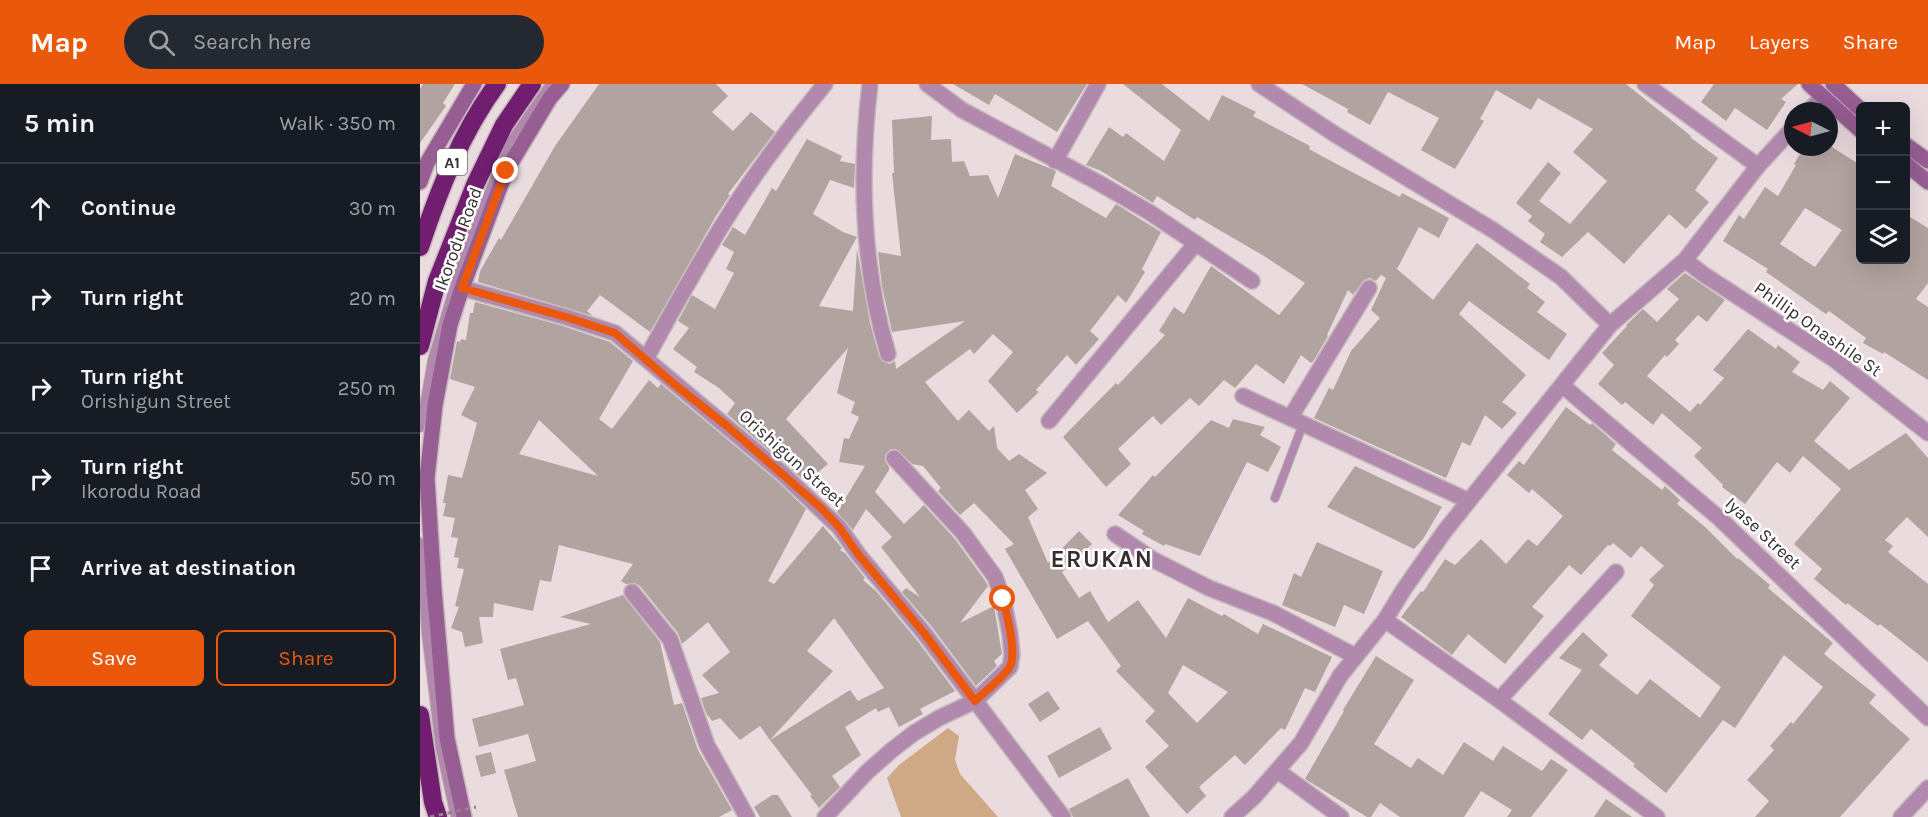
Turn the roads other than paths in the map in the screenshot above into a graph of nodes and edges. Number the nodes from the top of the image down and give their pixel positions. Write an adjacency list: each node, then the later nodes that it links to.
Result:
1 (474, 84): 21 (street)
2 (497, 84): 27 (highway, Ikorodu Road / A1)
3 (532, 84): 33 (highway, Ikorodu Road / A1)
4 (550, 84): 40 (lane)
5 (562, 84): 30 (street, Ikorodu Road)
6 (825, 84): 35 (street)
7 (870, 84): 34 (street)
8 (927, 84): 19 (street)
9 (1098, 84): 19 (street)
10 (1259, 84): 32 (street)
11 (1645, 84): 22 (street)
12 (1809, 84): 13 (street)
13 (1828, 90): 14 (street); 15 (street); 16 (street)
14 (1817, 102)
15 (1856, 107)
16 (1856, 125)
17 (1784, 138): 22 (street)
18 (1910, 148): 20 (street)
19 (1055, 161): 26 (street)
20 (1928, 161)
21 (423, 166): 24 (street)
22 (1758, 166): 28 (street)
23 (1910, 168): 25 (street)
24 (420, 182)
25 (1928, 182)
26 (1196, 243): 29 (street); 39 (street)
27 (420, 247)
28 (1685, 260): 32 (street); 41 (street, Phillip Onashile St)
29 (1252, 281)
30 (462, 288): 35 (street, Orishigun Street); 57 (street, Ikorodu Road)
31 (1369, 288): 38 (street)
32 (1610, 325): 36 (street)
33 (420, 346)
34 (888, 354)
35 (646, 359): 52 (street, Orishigun Street)
36 (1563, 386): 44 (street); 54 (street, Iyase Street)
37 (1243, 396): 38 (street)
38 (1297, 421): 43 (lane); 44 (street)
39 (1049, 422)
40 (420, 428)
41 (1928, 433)
42 (894, 458): 52 (street)
43 (1275, 498)
44 (1469, 501): 49 (street)
45 (1115, 534): 50 (street)
46 (420, 542): 59 (lane)
47 (1616, 572): 51 (street)
48 (632, 592): 60 (street)
49 (1385, 620): 50 (street); 51 (street)
50 (1355, 656): 55 (street)
51 (1499, 700): 65 (street)
52 (975, 701): 61 (street); 62 (street, Orishigun Street)
53 (420, 716): 58 (highway)
54 (1928, 718)
55 (1278, 771): 63 (street); 64 (street)
56 (1928, 788): 66 (street)
57 (470, 812)
58 (438, 817)
59 (455, 817)
60 (747, 817)
61 (825, 817)
62 (1063, 817)
63 (1232, 817)
64 (1341, 817)
65 (1658, 817)
66 (1901, 817)

